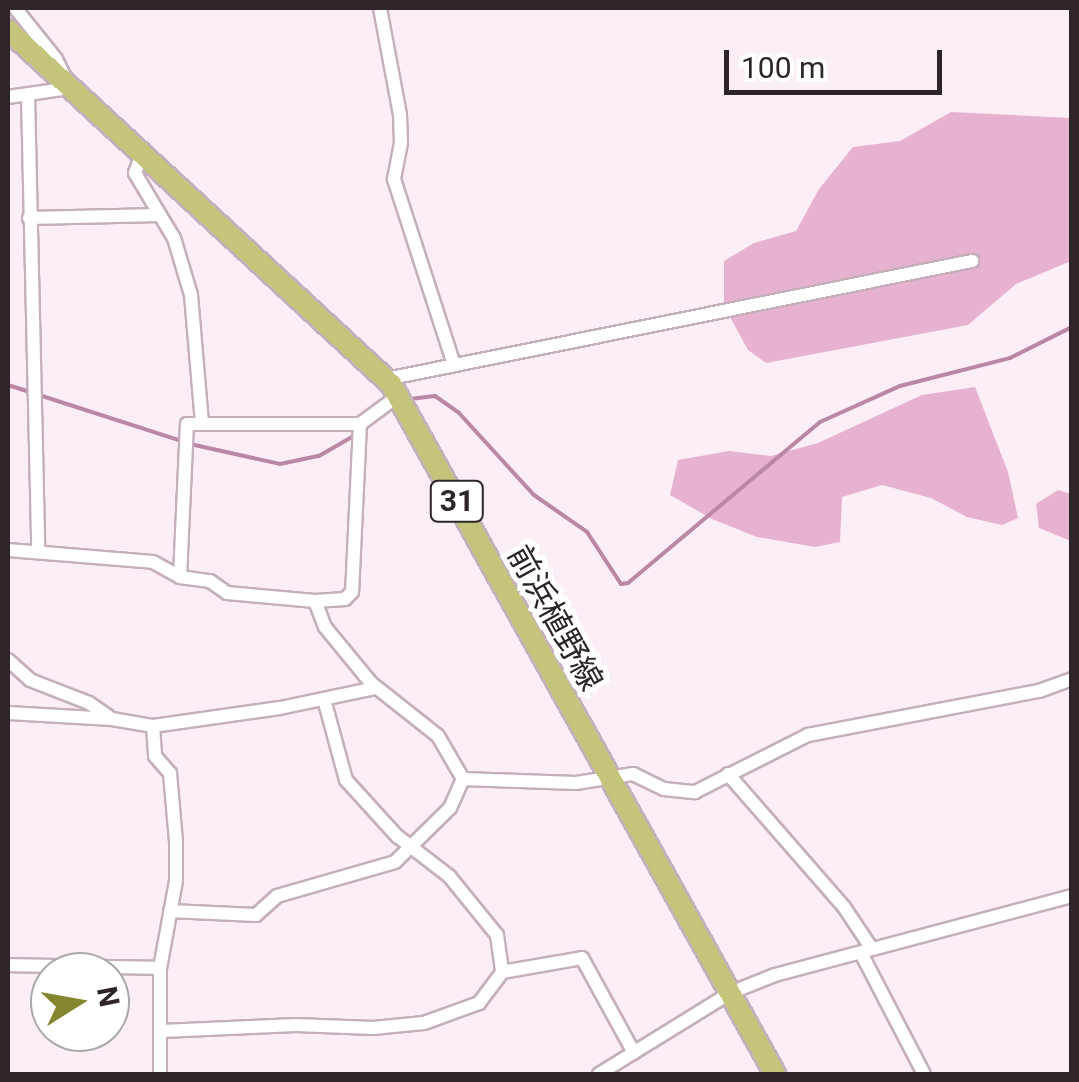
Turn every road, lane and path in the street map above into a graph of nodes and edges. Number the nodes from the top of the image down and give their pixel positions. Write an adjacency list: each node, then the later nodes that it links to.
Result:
1 (14, 8): 4 (street)
2 (380, 8): 11 (street)
3 (8, 30): 4 (main road, 前浜植野線 / 31)
4 (70, 88): 5 (street); 7 (main road, 前浜植野線 / 31)
5 (28, 96): 6 (street); 9 (street)
6 (8, 97)
7 (142, 154): 8 (street); 12 (main road, 前浜植野線 / 31)
8 (160, 214): 9 (street); 13 (street)
9 (29, 218): 16 (street)
10 (972, 261): 11 (street)
11 (453, 362): 12 (street)
12 (392, 387): 14 (street); 27 (main road, 前浜植野線 / 31)
13 (202, 424): 14 (street); 17 (street)
14 (360, 424): 18 (street)
15 (8, 550): 16 (street)
16 (38, 551): 17 (street)
17 (180, 577): 18 (street)
18 (315, 601): 21 (street)
19 (8, 660): 24 (street)
20 (1072, 679): 26 (street)
21 (376, 688): 22 (street); 28 (street)
22 (324, 699): 25 (street); 29 (street)
23 (8, 714): 24 (street)
24 (112, 719): 25 (street)
25 (153, 726): 31 (street)
26 (728, 774): 27 (street); 32 (street)
27 (609, 778): 28 (street); 36 (main road, 前浜植野線 / 31)
28 (463, 779): 29 (street)
29 (410, 847): 31 (street); 35 (street)
30 (1072, 896): 32 (street)
31 (170, 911): 34 (street)
32 (867, 951): 36 (street); 42 (street)
33 (8, 965): 34 (street)
34 (160, 968): 37 (street)
35 (502, 972): 37 (street); 38 (street)
36 (730, 993): 38 (street); 41 (main road, 前浜植野線 / 31)
37 (162, 1031): 39 (street)
38 (634, 1053): 40 (street)
39 (160, 1074)
40 (599, 1074)
41 (774, 1074)
42 (924, 1074)

